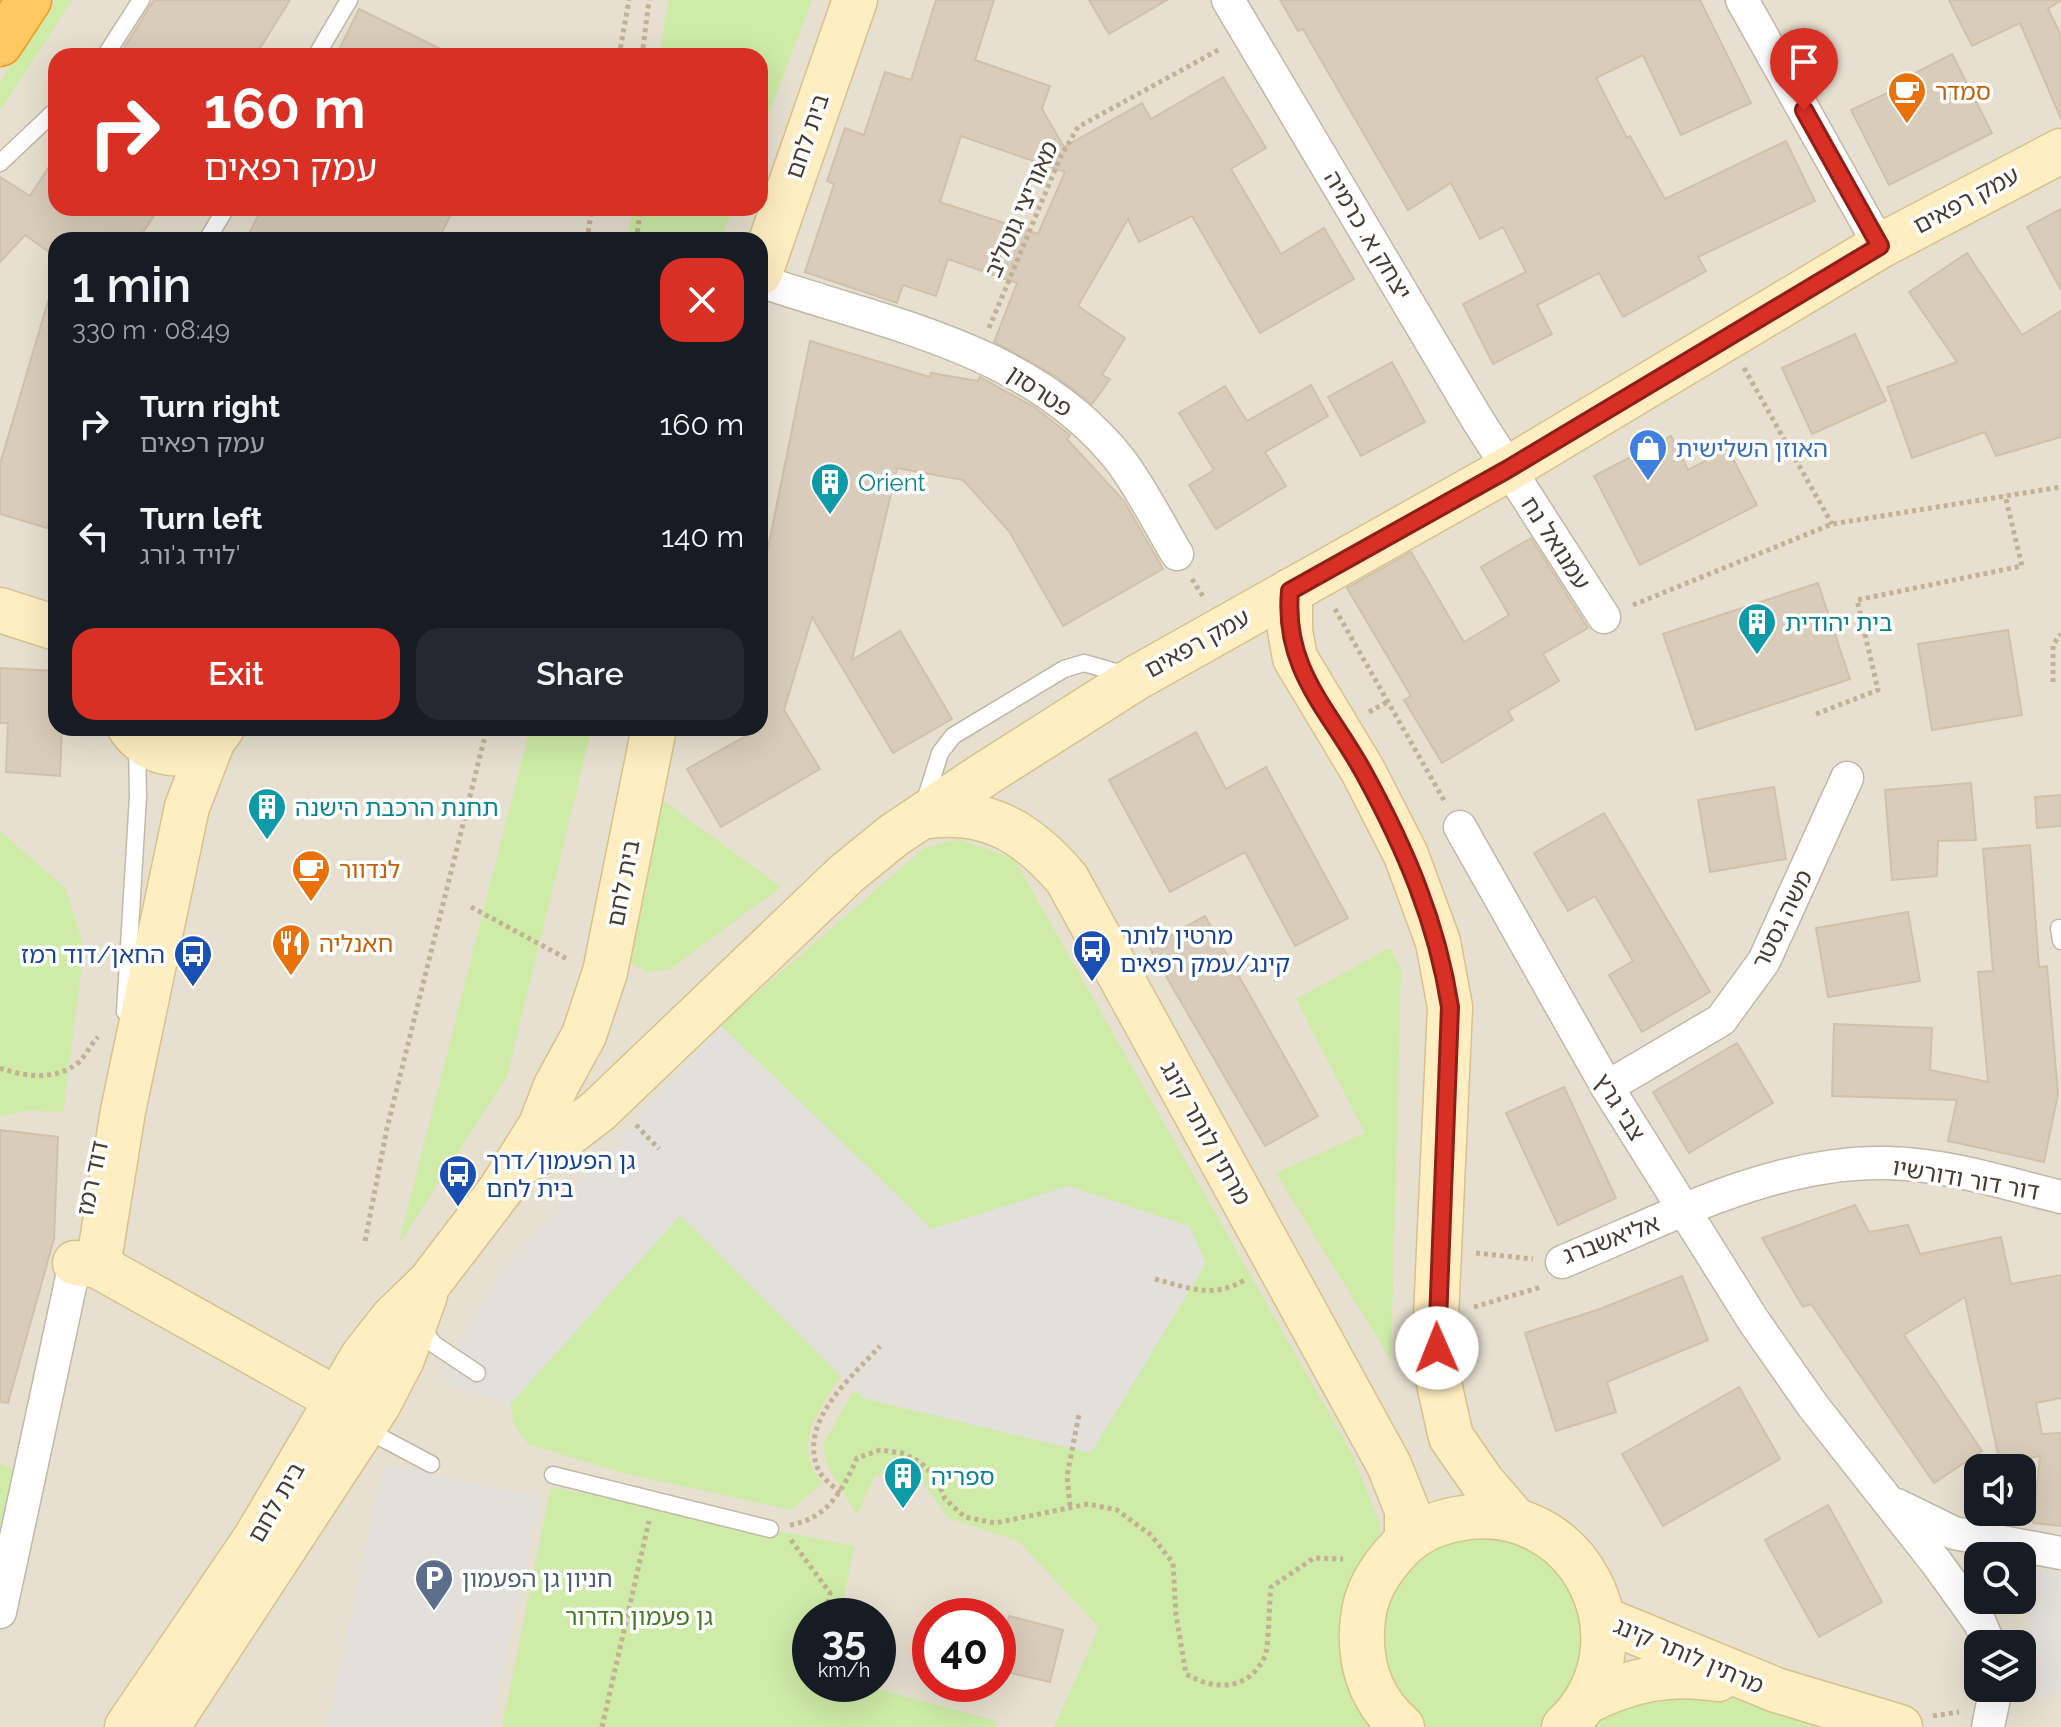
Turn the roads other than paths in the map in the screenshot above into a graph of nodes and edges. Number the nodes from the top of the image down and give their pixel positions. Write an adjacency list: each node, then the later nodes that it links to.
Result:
1 (29, 0): 7 (highway)
2 (141, 0): 8 (lane)
3 (349, 0): 9 (lane)
4 (855, 0): 14 (street, בית לחם)
5 (1228, 0): 16 (street, יצחק א. כרמיה)
6 (1742, 0): 13 (street)
7 (0, 44)
8 (110, 48)
9 (321, 48)
10 (48, 118): 12 (lane)
11 (2061, 151): 13 (street, עמק רפאים)
12 (0, 163)
13 (1880, 246): 16 (street, עמק רפאים)
14 (768, 250)
15 (768, 284): 17 (street, פטרסון)
16 (1508, 469): 20 (street, עמק רפאים); 22 (street, עמנואל נח)
17 (1177, 554)
18 (0, 586): 19 (street)
19 (48, 600)
20 (1290, 604): 30 (street, עמק רפאים); 47 (street)
21 (0, 610): 23 (street)
22 (1604, 617)
23 (48, 625)
24 (134, 736): 35 (lane, דוד רמז)
25 (138, 736): 26 (street)
26 (215, 736)
27 (217, 736): 39 (street, דוד רמז)
28 (652, 736): 32 (street, בית לחם)
29 (1847, 778): 34 (street, משה גסטר)
30 (921, 817): 33 (street, עמק רפאים); 52 (street, מרתין לותר קינג)
31 (1460, 827): 34 (street, צבי גרץ)
32 (584, 1035): 33 (street); 36 (street, בית לחם)
33 (663, 1047): 36 (street, עמק רפאים)
34 (1607, 1087): 38 (street, צבי גרץ)
35 (103, 1127)
36 (515, 1167): 41 (street, בית לחם)
37 (2061, 1197): 38 (street, דור דור ודורשיו)
38 (1686, 1210): 40 (street, אליאשברג); 46 (street, צבי גרץ)
39 (84, 1258): 43 (street); 53 (street, דוד רמז)
40 (1562, 1262)
41 (423, 1301): 42 (lane); 43 (street, בית לחם)
42 (477, 1373)
43 (343, 1412): 44 (lane); 59 (street, בית לחם); 60 (street, בית לחם)
44 (431, 1464)
45 (553, 1475): 48 (lane)
46 (1886, 1498): 49 (street); 55 (street, צבי גרץ)
47 (1515, 1520): 52 (street); 54 (street)
48 (770, 1529)
49 (1980, 1542)
50 (2036, 1552): 51 (street)
51 (2061, 1553)
52 (1394, 1554): 61 (street)
53 (0, 1612)
54 (1603, 1619): 56 (street, מרתין לותר קינג); 58 (street)
55 (1984, 1622)
56 (1776, 1690): 58 (street, מרתין לותר קינג); 62 (street, מרתין לותר קינג)
57 (1993, 1702): 63 (street)
58 (1575, 1714)
59 (127, 1727)
60 (167, 1727)
61 (1402, 1727)
62 (1900, 1727)
63 (1988, 1727)

